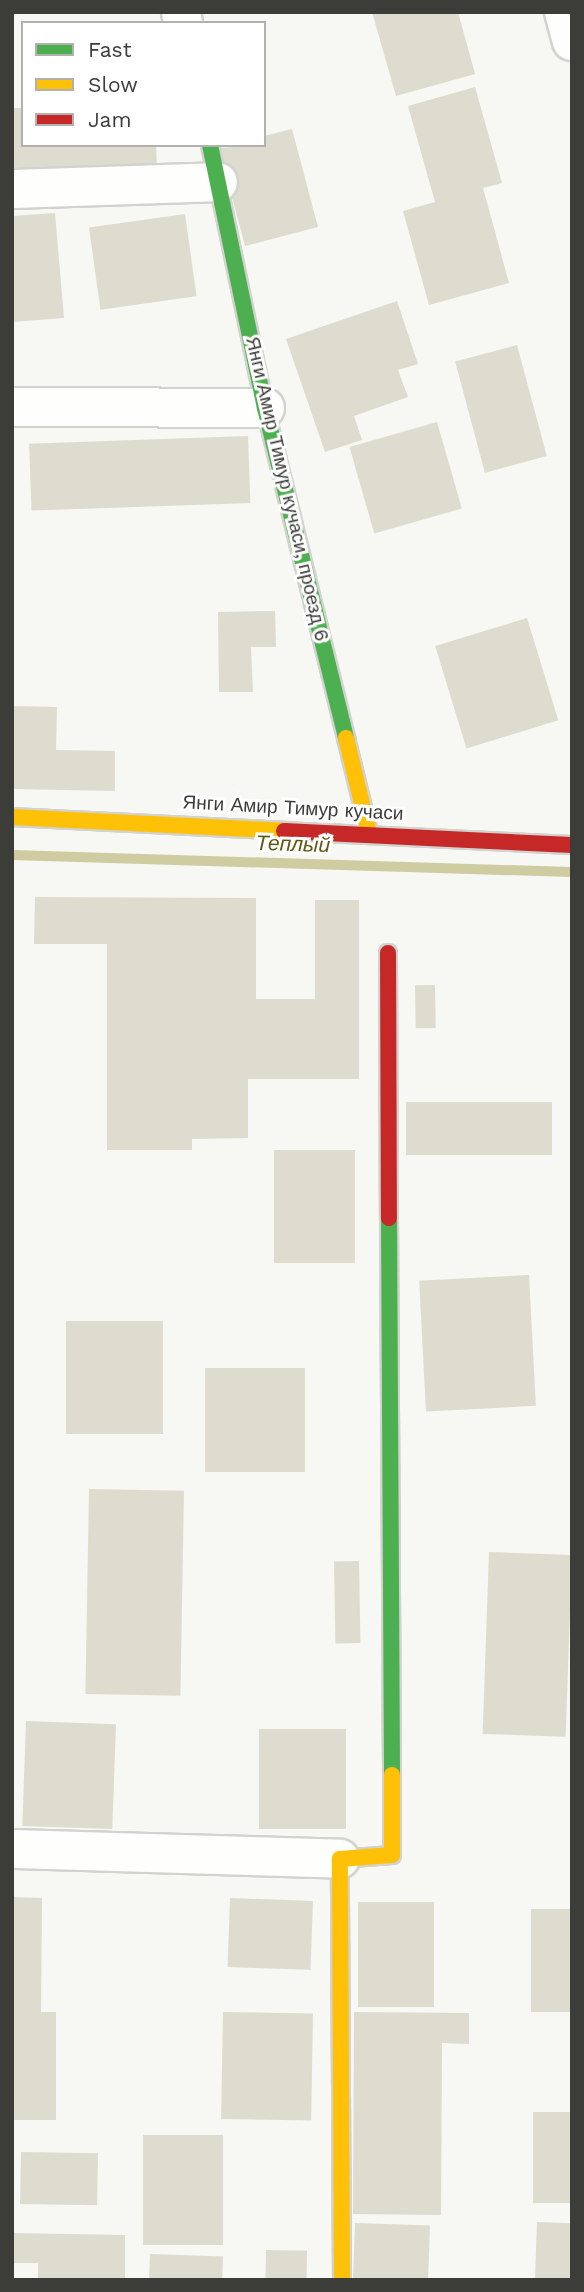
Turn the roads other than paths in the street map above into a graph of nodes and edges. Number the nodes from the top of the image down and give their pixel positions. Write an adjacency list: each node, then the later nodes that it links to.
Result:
1 (564, 12): 2 (street)
2 (572, 41)
3 (214, 163): 4 (street); 6 (street, Янги Амир Тимур кучаси, проезд 6)
4 (12, 188)
5 (12, 407): 6 (street)
6 (265, 408): 8 (street, Янги Амир Тимур кучаси, проезд 6)
7 (12, 817): 8 (street, Янги Амир Тимур кучаси)
8 (369, 832): 9 (street, Янги Амир Тимур кучаси)
9 (572, 845)
10 (387, 953): 12 (street)
11 (12, 1849): 12 (street)
12 (340, 1859): 13 (street)
13 (342, 2280)

